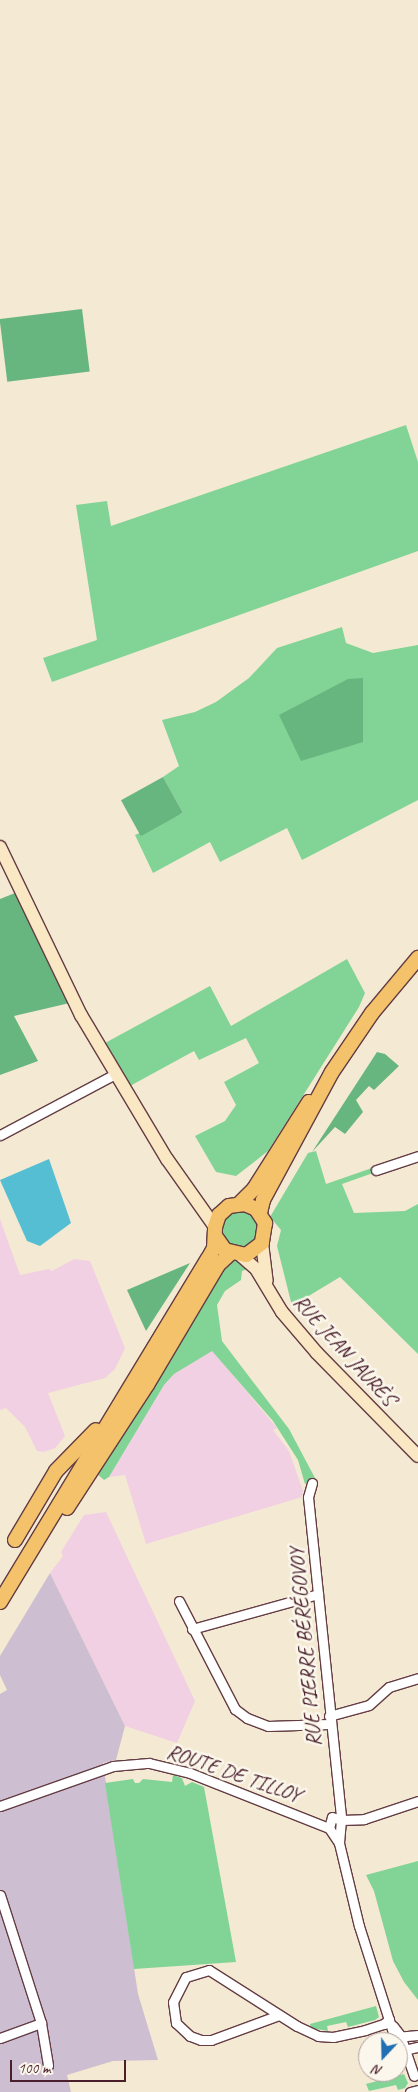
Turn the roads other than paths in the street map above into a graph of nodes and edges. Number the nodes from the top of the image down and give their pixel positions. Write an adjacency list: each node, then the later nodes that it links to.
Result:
1 (0, 847): 4 (main road)
2 (418, 958): 3 (main road)
3 (332, 1072): 9 (main road); 11 (main road)
4 (115, 1074): 5 (street); 8 (main road)
5 (0, 1135)
6 (418, 1156): 7 (street)
7 (376, 1170)
8 (192, 1194): 10 (main road); 12 (main road)
9 (239, 1204): 10 (main road); 11 (main road)
10 (225, 1209): 12 (main road)
11 (260, 1214): 13 (main road)
12 (215, 1232): 14 (main road); 16 (main road)
13 (262, 1243): 14 (main road); 15 (main road)
14 (236, 1254): 15 (main road); 23 (main road)
15 (269, 1288): 17 (main road, RUE JEAN JAURÈS)
16 (133, 1381): 19 (main road); 22 (main road)
17 (418, 1456)
18 (312, 1483): 20 (street, RUE PIERRE BÉRÉGOVOY)
19 (15, 1540)
20 (318, 1594): 24 (street); 26 (street, RUE PIERRE BÉRÉGOVOY)
21 (179, 1601): 24 (street)
22 (0, 1602)
23 (0, 1614)
24 (192, 1629): 26 (street)
25 (418, 1678): 26 (street)
26 (329, 1720): 29 (street, RUE PIERRE BÉRÉGOVOY)
27 (418, 1801): 29 (street)
28 (0, 1806): 29 (street, ROUTE DE TILLOY)
29 (335, 1823): 32 (street)
30 (0, 1895): 33 (street)
31 (279, 2015): 31 (street); 32 (street)
32 (390, 2021): 34 (street)
33 (41, 2023): 35 (street); 37 (street)
34 (394, 2032)
35 (0, 2038)
36 (408, 2063): 38 (street)
37 (48, 2065)
38 (418, 2086)
39 (418, 2090): 40 (street)
40 (410, 2092)

